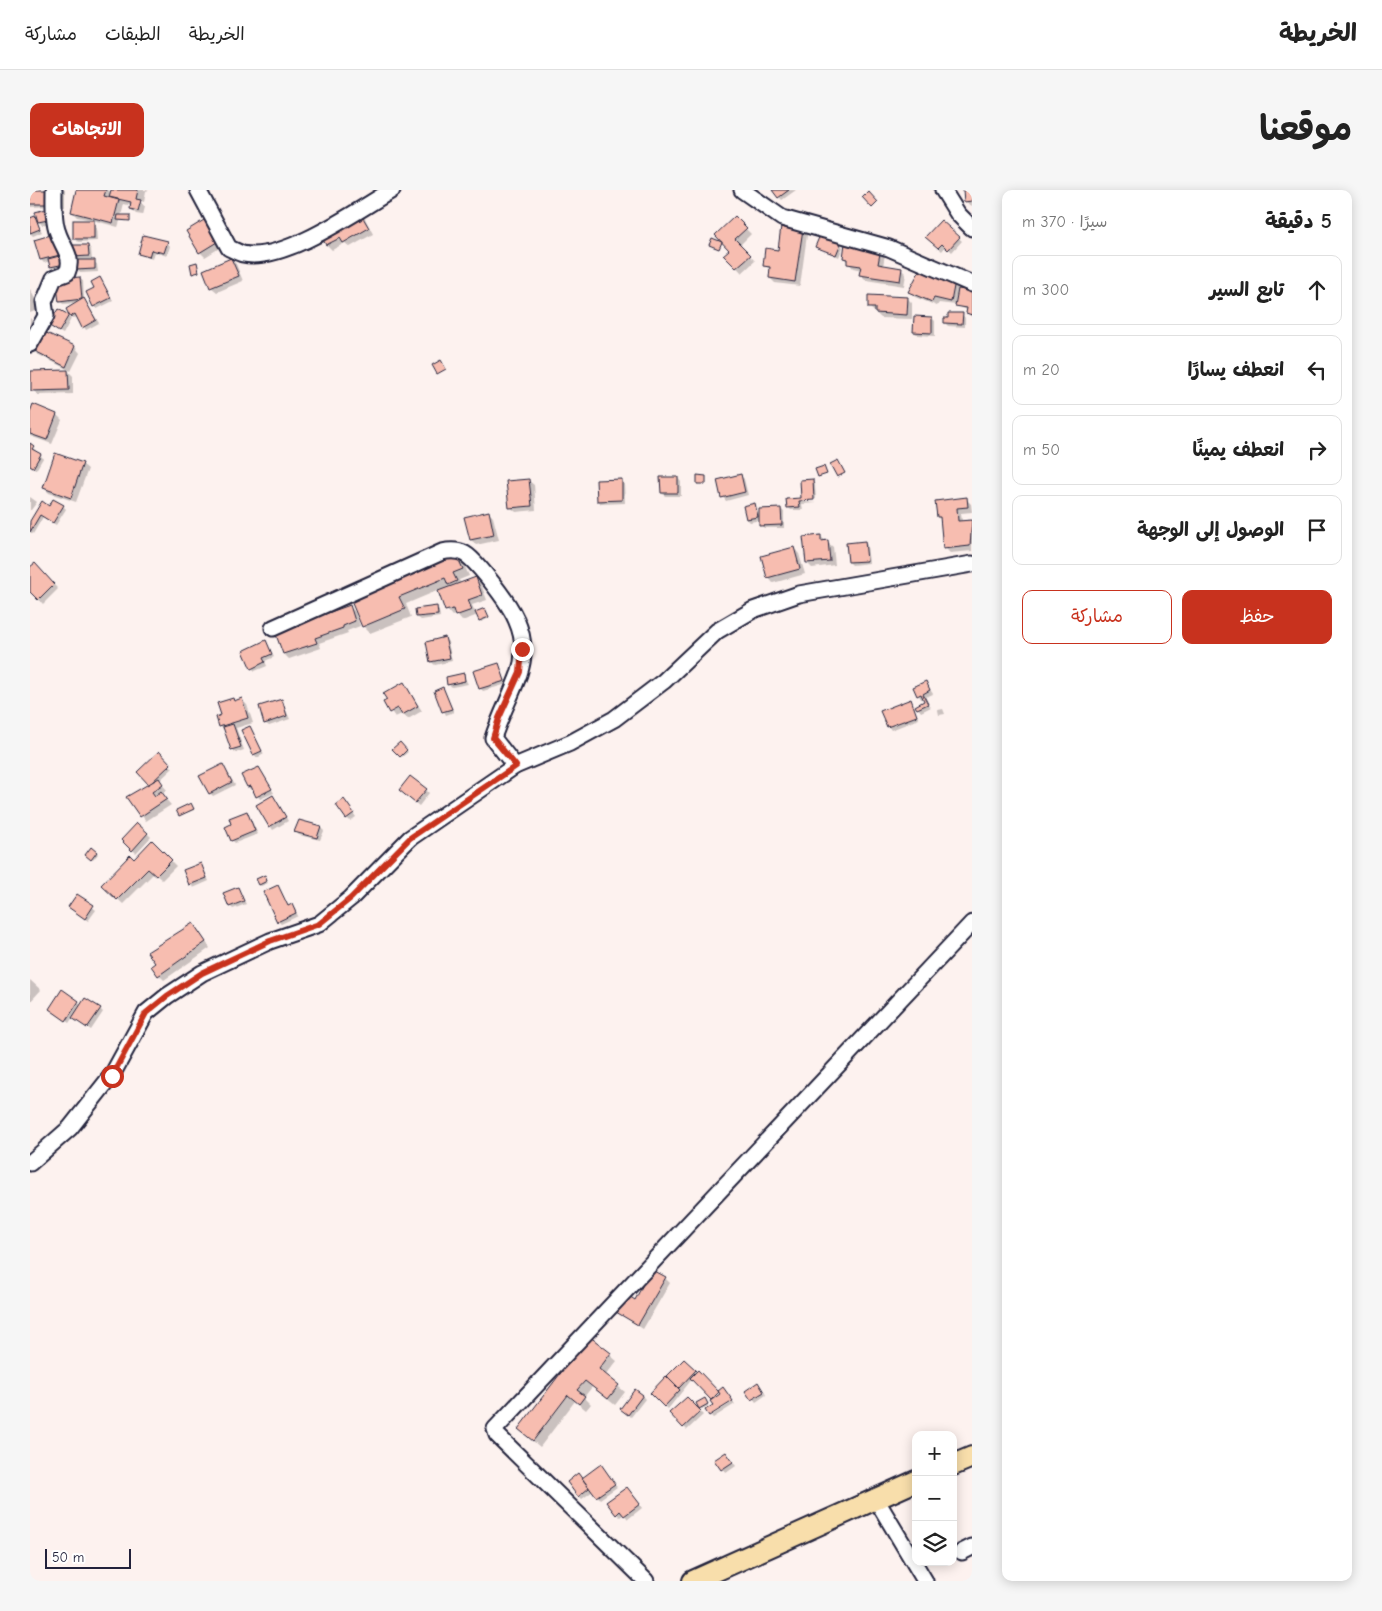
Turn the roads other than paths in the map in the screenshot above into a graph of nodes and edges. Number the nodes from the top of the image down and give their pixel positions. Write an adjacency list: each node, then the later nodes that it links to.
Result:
1 (54, 190): 8 (street)
2 (198, 190): 3 (street)
3 (392, 190)
4 (742, 190): 7 (street)
5 (943, 190): 6 (street)
6 (972, 228)
7 (972, 284)
8 (30, 344)
9 (972, 564): 11 (street)
10 (273, 628): 11 (street)
11 (516, 766): 13 (street)
12 (972, 923): 18 (street)
13 (30, 1163)
14 (972, 1457): 15 (main road)
15 (957, 1463)
16 (912, 1483): 17 (main road)
17 (876, 1499): 19 (main road); 20 (street)
18 (646, 1581)
19 (694, 1581)
20 (925, 1581)

